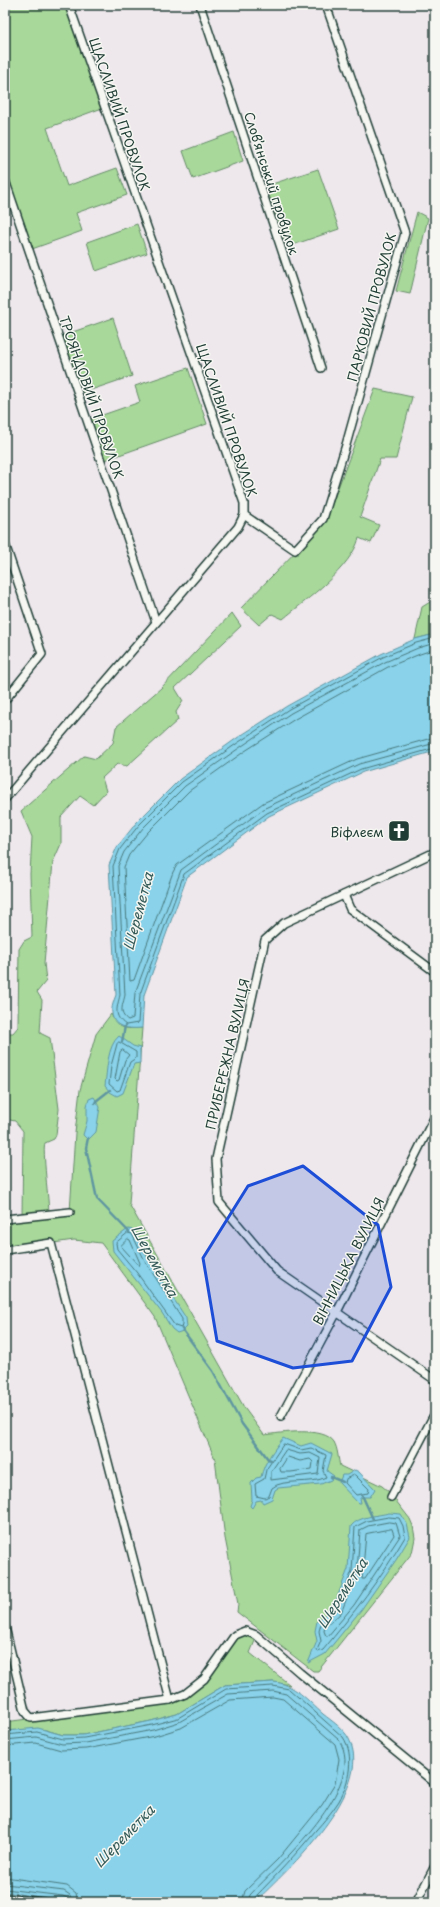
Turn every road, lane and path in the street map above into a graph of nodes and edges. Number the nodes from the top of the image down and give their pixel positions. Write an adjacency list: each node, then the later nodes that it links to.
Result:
1 (69, 5): 6 (street, ЩАСЛИВИЙ ПРОВУЛОК)
2 (200, 5): 5 (street, Словʼянський провулок)
3 (326, 5): 6 (street, ПАРКОВИЙ ПРОВУЛОК)
4 (5, 180): 8 (street, ТРОЯНДОВИЙ ПРОВУЛОК)
5 (321, 368)
6 (244, 515): 8 (street, ЩАСЛИВИЙ ПРОВУЛОК)
7 (5, 544): 9 (street)
8 (156, 622): 10 (street, ЩАСЛИВИЙ ПРОВУЛОК)
9 (5, 700)
10 (5, 799)
11 (435, 852): 12 (street, ПРИБЕРЕЖНА ВУЛИЦЯ)
12 (344, 895): 13 (street); 18 (street, ПРИБЕРЕЖНА ВУЛИЦЯ)
13 (435, 972)
14 (435, 1116): 18 (street, ВІННИЦЬКА ВУЛИЦЯ)
15 (70, 1212): 16 (street)
16 (5, 1218)
17 (5, 1250): 24 (street)
18 (337, 1312): 19 (street, ПРИБЕРЕЖНА ВУЛИЦЯ); 21 (street, ВІННИЦЬКА ВУЛИЦЯ)
19 (435, 1380)
20 (435, 1413): 22 (street)
21 (281, 1416)
22 (391, 1498)
23 (5, 1627): 24 (street)
24 (170, 1700): 25 (street)
25 (435, 1783)
26 (435, 1866): 29 (street)
27 (5, 1898): 28 (street)
28 (43, 1902)
29 (416, 1902)

